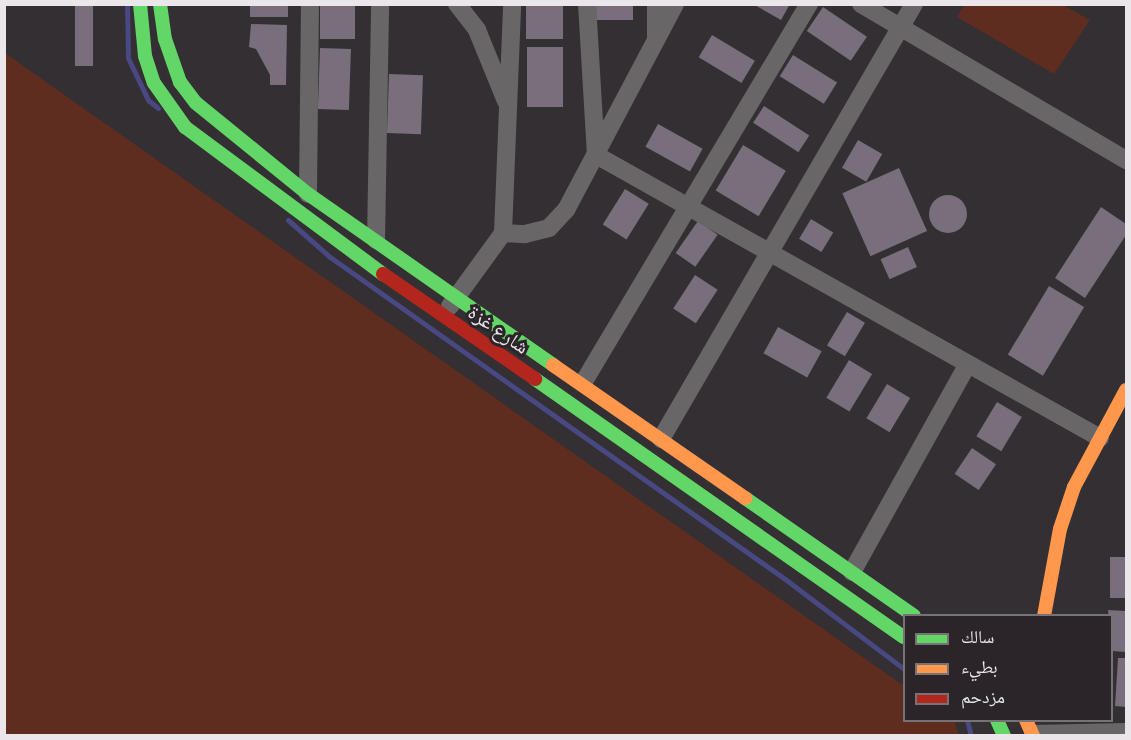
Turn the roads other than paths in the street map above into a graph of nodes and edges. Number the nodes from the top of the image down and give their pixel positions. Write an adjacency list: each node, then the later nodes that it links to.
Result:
1 (140, 4): 24 (main road, شارع غزة)
2 (160, 4): 18 (main road, شارع غزة)
3 (310, 4): 18 (street)
4 (380, 4): 21 (street)
5 (458, 4): 15 (street)
6 (512, 4): 15 (street)
7 (587, 4): 16 (street)
8 (656, 4): 14 (street)
9 (675, 4): 14 (street)
10 (810, 4): 19 (street)
11 (861, 4): 13 (street)
12 (914, 4): 13 (street)
13 (901, 28): 17 (street); 22 (street)
14 (656, 41): 16 (street)
15 (510, 115): 20 (street)
16 (596, 154): 19 (street); 20 (street)
17 (1126, 160)
18 (308, 194): 21 (main road, شارع غزة)
19 (689, 206): 22 (street); 26 (street)
20 (503, 232): 23 (street)
21 (376, 240): 23 (main road, شارع غزة)
22 (768, 251): 25 (street); 29 (street)
23 (458, 296): 24 (street); 26 (main road, شارع غزة)
24 (444, 315): 33 (main road, شارع غزة)
25 (968, 364): 28 (street); 30 (street)
26 (583, 383): 29 (main road, شارع غزة)
27 (1126, 390): 28 (main road)
28 (1100, 438): 32 (main road)
29 (661, 439): 30 (main road, شارع غزة)
30 (852, 572): 31 (main road, شارع غزة)
31 (913, 614)
32 (1044, 614)
33 (903, 636)
34 (1030, 727): 35 (street)
35 (1126, 732)

